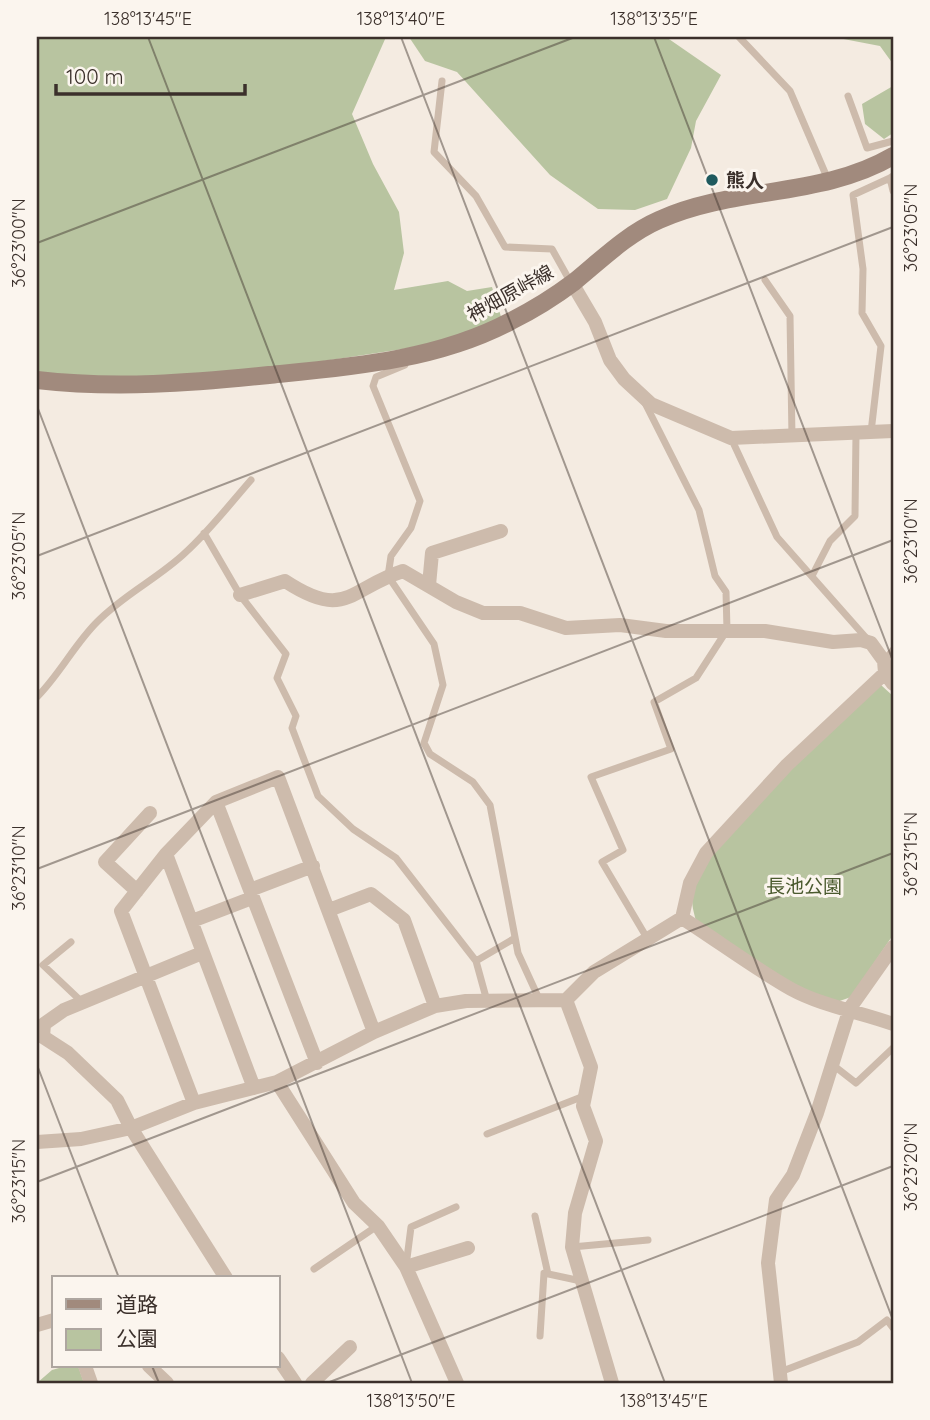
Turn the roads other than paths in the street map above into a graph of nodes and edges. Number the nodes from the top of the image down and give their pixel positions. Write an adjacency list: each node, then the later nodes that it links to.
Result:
1 (739, 37): 7 (lane)
2 (442, 81): 10 (lane)
3 (848, 96): 4 (lane)
4 (893, 141)
5 (893, 156): 7 (street, 神畑原峠線)
6 (891, 177): 8 (lane); 15 (lane)
7 (829, 182): 10 (street, 神畑原峠線)
8 (893, 191)
9 (765, 280): 16 (lane)
10 (572, 283): 11 (street, 神畑原峠線); 13 (street)
11 (404, 356): 12 (street, 神畑原峠線); 21 (lane)
12 (37, 380)
13 (643, 398): 17 (street); 25 (lane)
14 (893, 431): 15 (street)
15 (863, 433): 16 (street); 22 (lane)
16 (792, 437): 17 (street)
17 (731, 438): 22 (lane)
18 (251, 480): 20 (lane)
19 (501, 531): 23 (street)
20 (204, 533): 24 (lane); 28 (lane)
21 (388, 576): 23 (street); 24 (street); 38 (lane)
22 (811, 576): 26 (lane)
23 (429, 585): 25 (street)
24 (240, 595): 43 (lane)
25 (727, 630): 26 (street); 39 (lane)
26 (871, 643): 27 (street)
27 (889, 667): 36 (street)
28 (37, 697)
29 (216, 802): 31 (street); 32 (street); 34 (street)
30 (150, 813): 33 (street)
31 (166, 854): 33 (street); 37 (street)
32 (313, 866): 34 (street); 35 (street)
33 (137, 891): 44 (street)
34 (251, 894): 37 (street); 55 (street)
35 (329, 910): 49 (street); 52 (street)
36 (682, 918): 39 (street); 50 (street)
37 (192, 921): 42 (street)
38 (515, 938): 43 (lane); 48 (lane)
39 (647, 938): 45 (street)
40 (71, 942): 46 (lane)
41 (893, 947): 50 (street)
42 (202, 953): 44 (street); 58 (street)
43 (477, 961): 47 (lane)
44 (143, 976): 46 (street); 60 (street)
45 (566, 1000): 48 (street); 59 (street)
46 (81, 1001): 53 (street)
47 (487, 1002): 48 (street); 49 (street)
48 (540, 1002)
49 (435, 1006): 52 (street)
50 (850, 1009): 51 (street); 56 (street)
51 (893, 1024)
52 (374, 1032): 55 (street)
53 (40, 1035): 61 (street)
54 (893, 1048): 56 (lane)
55 (317, 1063): 57 (street)
56 (832, 1065): 80 (street)
57 (277, 1082): 58 (street); 66 (street)
58 (254, 1088): 60 (street)
59 (584, 1096): 62 (lane); 68 (street)
60 (194, 1102): 61 (street)
61 (131, 1128): 63 (street); 73 (street)
62 (487, 1134)
63 (37, 1142)
64 (456, 1207): 70 (lane)
65 (535, 1216): 72 (lane)
66 (378, 1226): 70 (street); 71 (lane)
67 (648, 1240): 68 (lane)
68 (572, 1247): 74 (street)
69 (468, 1248): 70 (street)
70 (406, 1267): 84 (street)
71 (314, 1269)
72 (548, 1274): 74 (lane); 76 (lane)
73 (225, 1276)
74 (581, 1281): 85 (street)
75 (893, 1328): 80 (lane)
76 (540, 1336)
77 (350, 1347): 83 (street)
78 (280, 1361): 82 (street)
79 (151, 1368): 81 (street)
80 (780, 1378)
81 (167, 1383)
82 (295, 1383)
83 (312, 1383)
84 (457, 1383)
85 (612, 1383)

